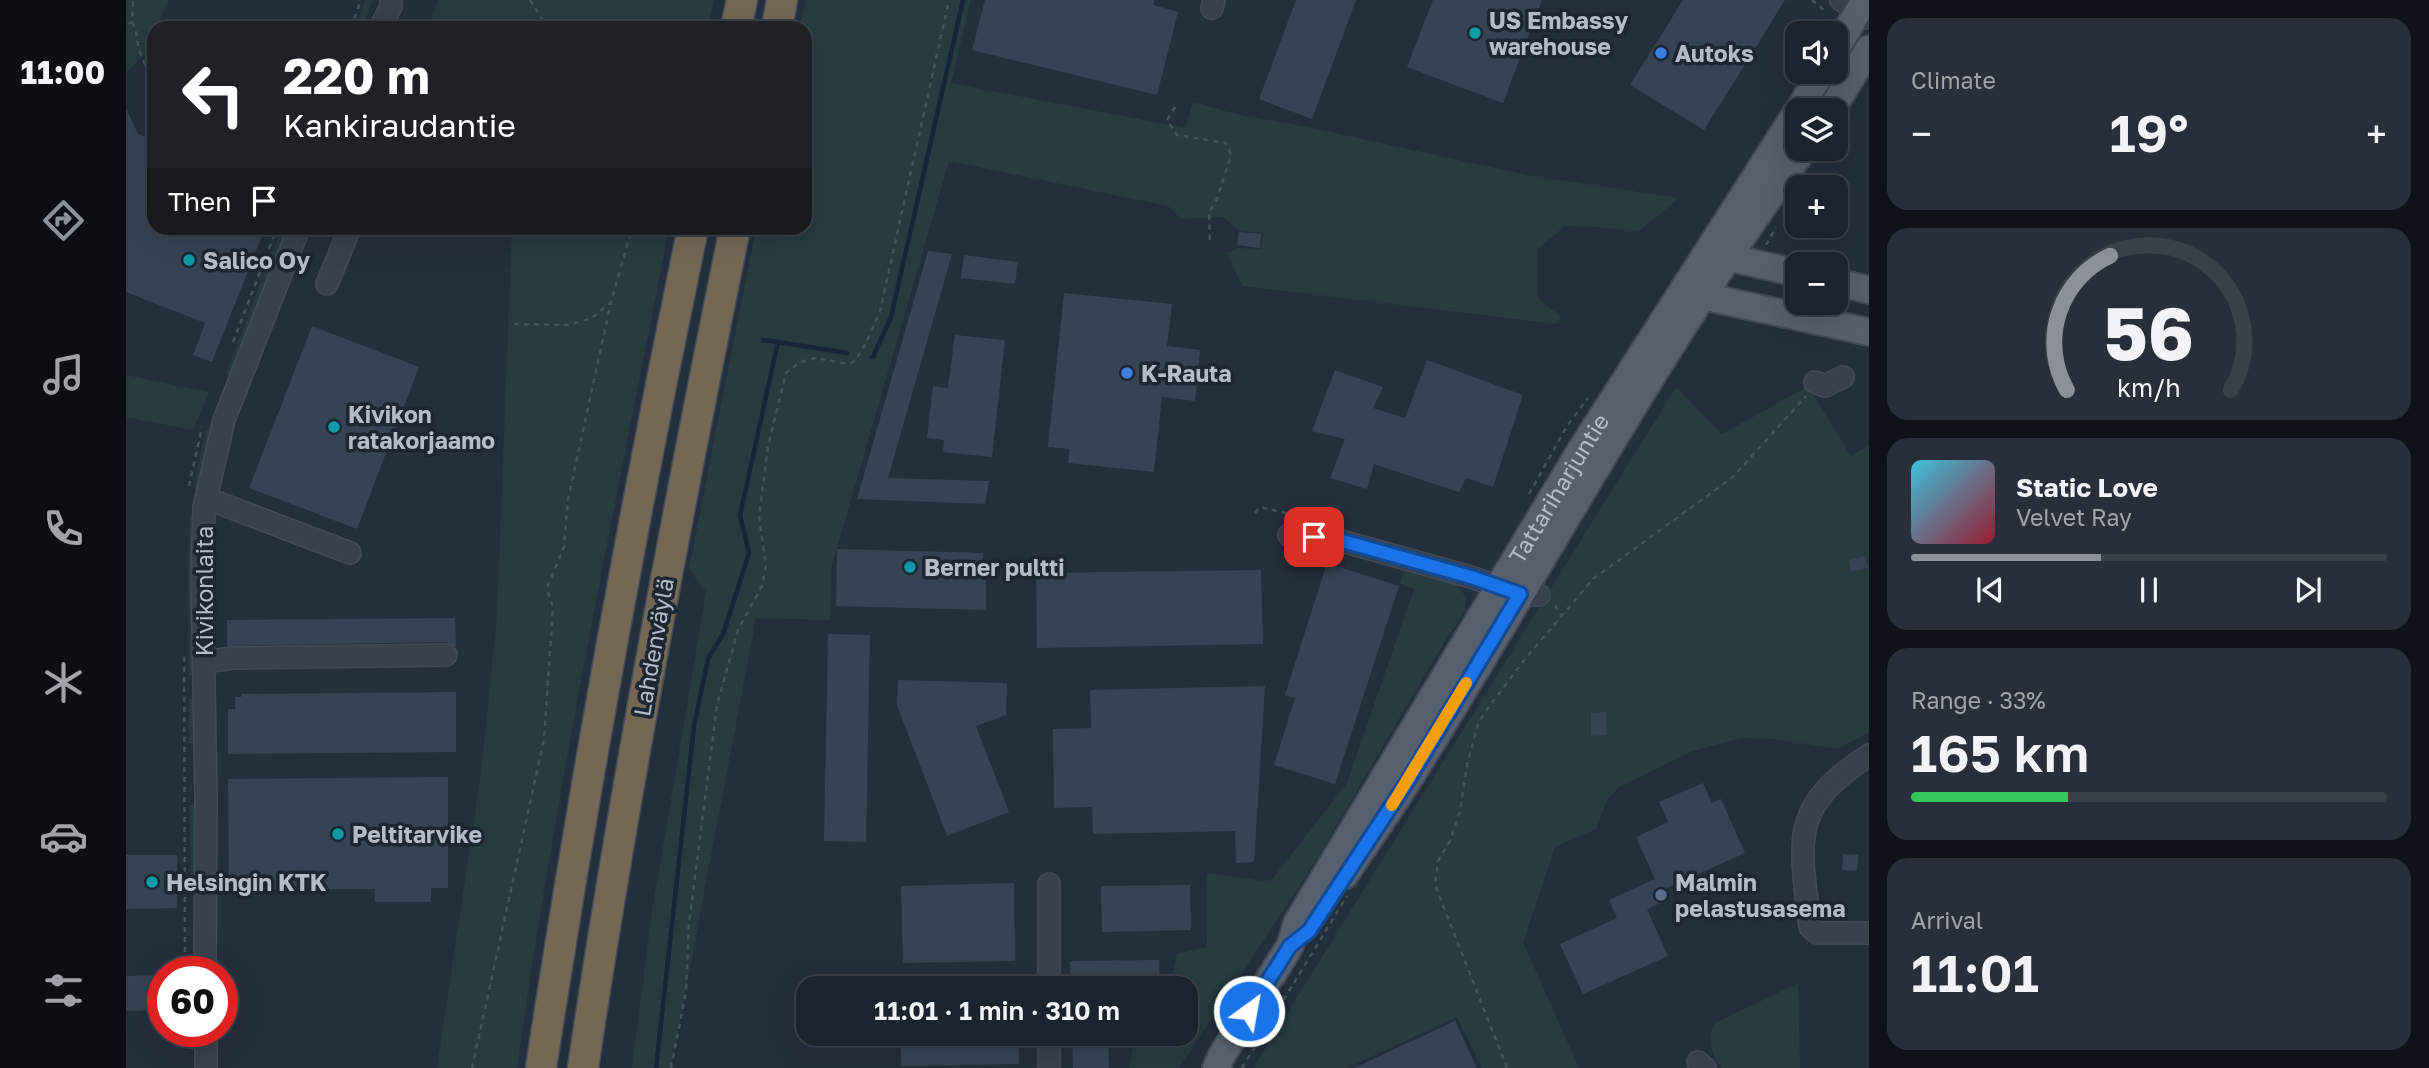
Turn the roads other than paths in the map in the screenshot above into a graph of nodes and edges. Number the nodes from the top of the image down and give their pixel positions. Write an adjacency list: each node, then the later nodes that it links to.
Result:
1 (382, 0): 5 (street)
2 (391, 0): 6 (street)
3 (742, 0): 7 (highway)
4 (782, 0): 8 (highway)
5 (373, 21)
6 (384, 21)
7 (738, 21)
8 (778, 21)
9 (1869, 49): 10 (main road)
10 (1838, 98)
11 (1785, 134): 17 (main road, Tattariharjuntie)
12 (1794, 161): 17 (main road, Tattariharjuntie)
13 (296, 235): 26 (street, Kivikonlaita)
14 (347, 235): 19 (street)
15 (692, 235): 41 (highway, Lahdenväylä)
16 (735, 235): 42 (highway, Lahdenväylä)
17 (1717, 255): 18 (main road); 22 (main road, Tattariharjuntie)
18 (1785, 270)
19 (327, 284)
20 (1848, 285): 21 (main road)
21 (1869, 290)
22 (1693, 294): 23 (main road); 29 (main road, Tattariharjuntie)
23 (1869, 332)
24 (1843, 377): 25 (street)
25 (1810, 389)
26 (206, 500): 28 (street); 31 (street, Kivikonlaita)
27 (1289, 535): 29 (street)
28 (349, 554)
29 (1520, 592): 39 (main road, Tattariharjuntie)
30 (446, 655): 31 (street)
31 (204, 662): 35 (street, Kivikonlaita)
32 (1869, 755): 34 (street)
33 (1049, 884): 36 (street)
34 (1869, 933)
35 (205, 956)
36 (1049, 976)
37 (1049, 1046): 43 (street)
38 (206, 1047): 40 (street)
39 (1222, 1065)
40 (206, 1068)
41 (541, 1068)
42 (583, 1068)
43 (1049, 1068)

